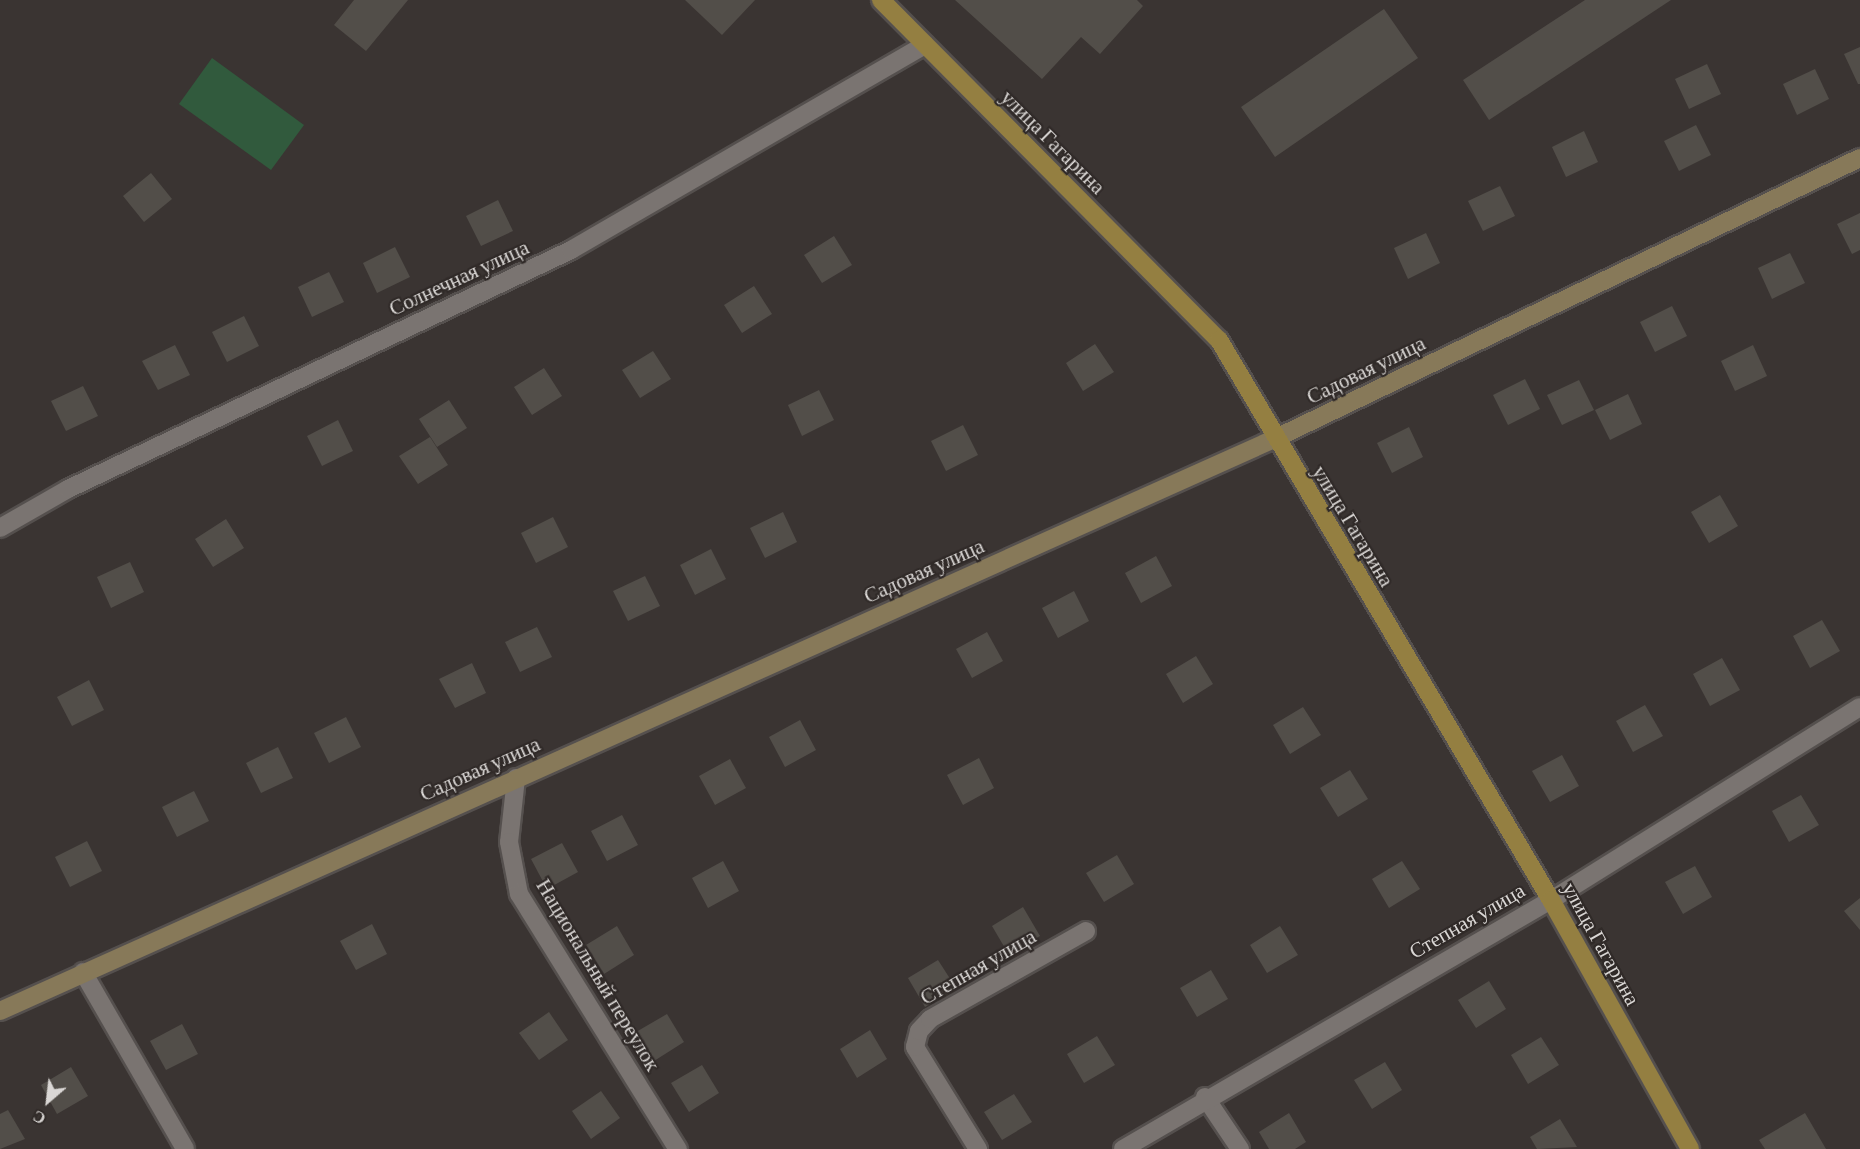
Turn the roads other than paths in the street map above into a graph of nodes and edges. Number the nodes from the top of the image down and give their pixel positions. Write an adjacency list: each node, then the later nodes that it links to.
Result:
1 (881, 0): 2 (main road, улица Гагарина)
2 (925, 45): 4 (main road, улица Гагарина); 5 (street, Солнечная улица)
3 (1860, 158): 4 (street, Садовая улица)
4 (1274, 439): 7 (street, Садовая улица); 8 (main road, улица Гагарина)
5 (0, 528)
6 (1860, 707): 8 (street, Степная улица)
7 (516, 778): 10 (street, Садовая улица); 14 (street, Национальный переулок)
8 (1551, 900): 12 (street, Степная улица); 18 (main road, улица Гагарина)
9 (1086, 931): 15 (street, Степная улица)
10 (83, 972): 11 (street, Садовая улица); 13 (street)
11 (0, 1011)
12 (1205, 1096): 16 (street, Степная улица); 17 (street)
13 (185, 1149)
14 (678, 1149)
15 (978, 1149)
16 (1123, 1149)
17 (1240, 1149)
18 (1690, 1149)

